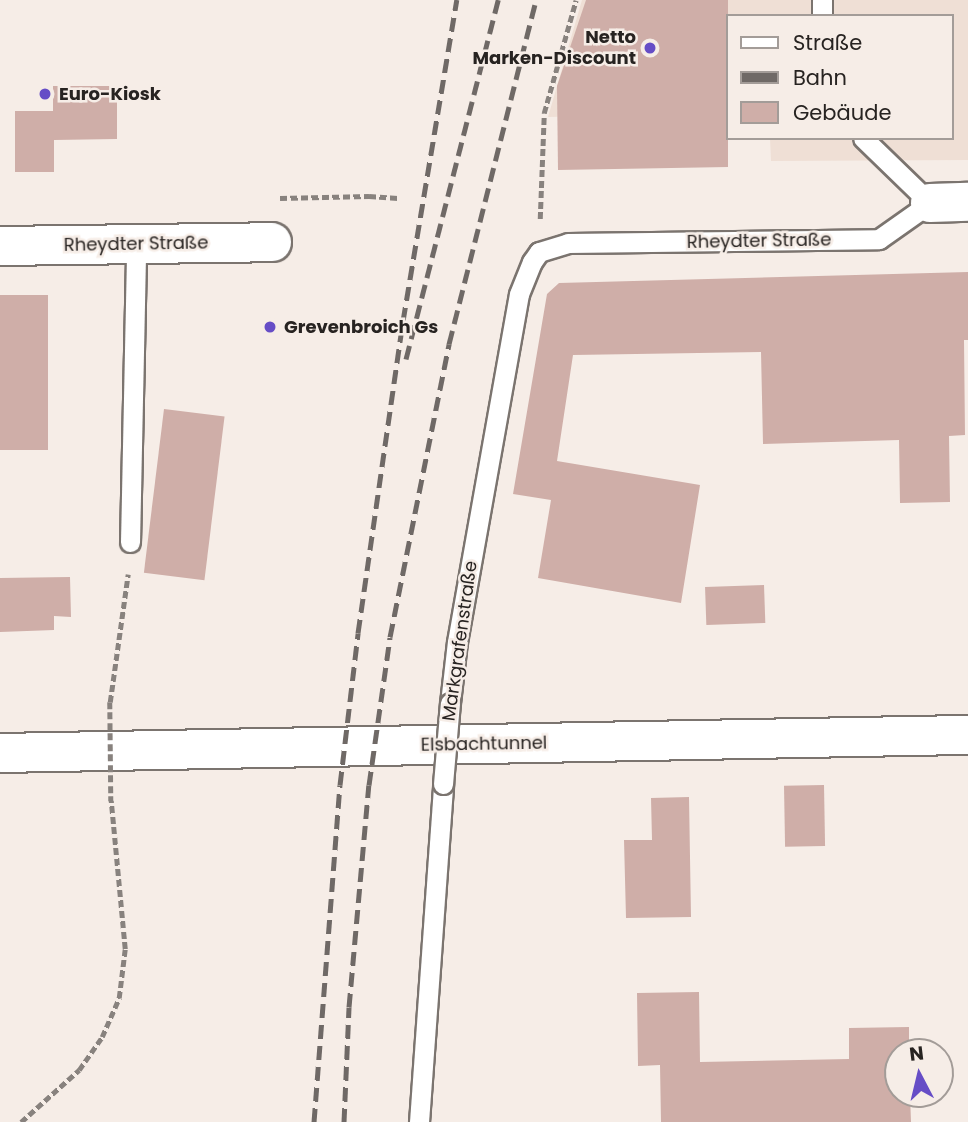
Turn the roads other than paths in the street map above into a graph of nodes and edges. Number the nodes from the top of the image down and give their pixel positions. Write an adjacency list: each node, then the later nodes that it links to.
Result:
1 (865, 140): 3 (lane)
2 (968, 202): 3 (main road)
3 (930, 203): 7 (lane, Rheydter Straße)
4 (272, 242): 5 (main road, Rheydter Straße)
5 (136, 244): 6 (main road, Rheydter Straße); 8 (lane)
6 (0, 246)
7 (539, 252): 11 (lane, Markgrafenstraße, bridge)
8 (130, 542)
9 (968, 735): 10 (main road, Elsbachtunnel)
10 (0, 753)
11 (419, 1122)

